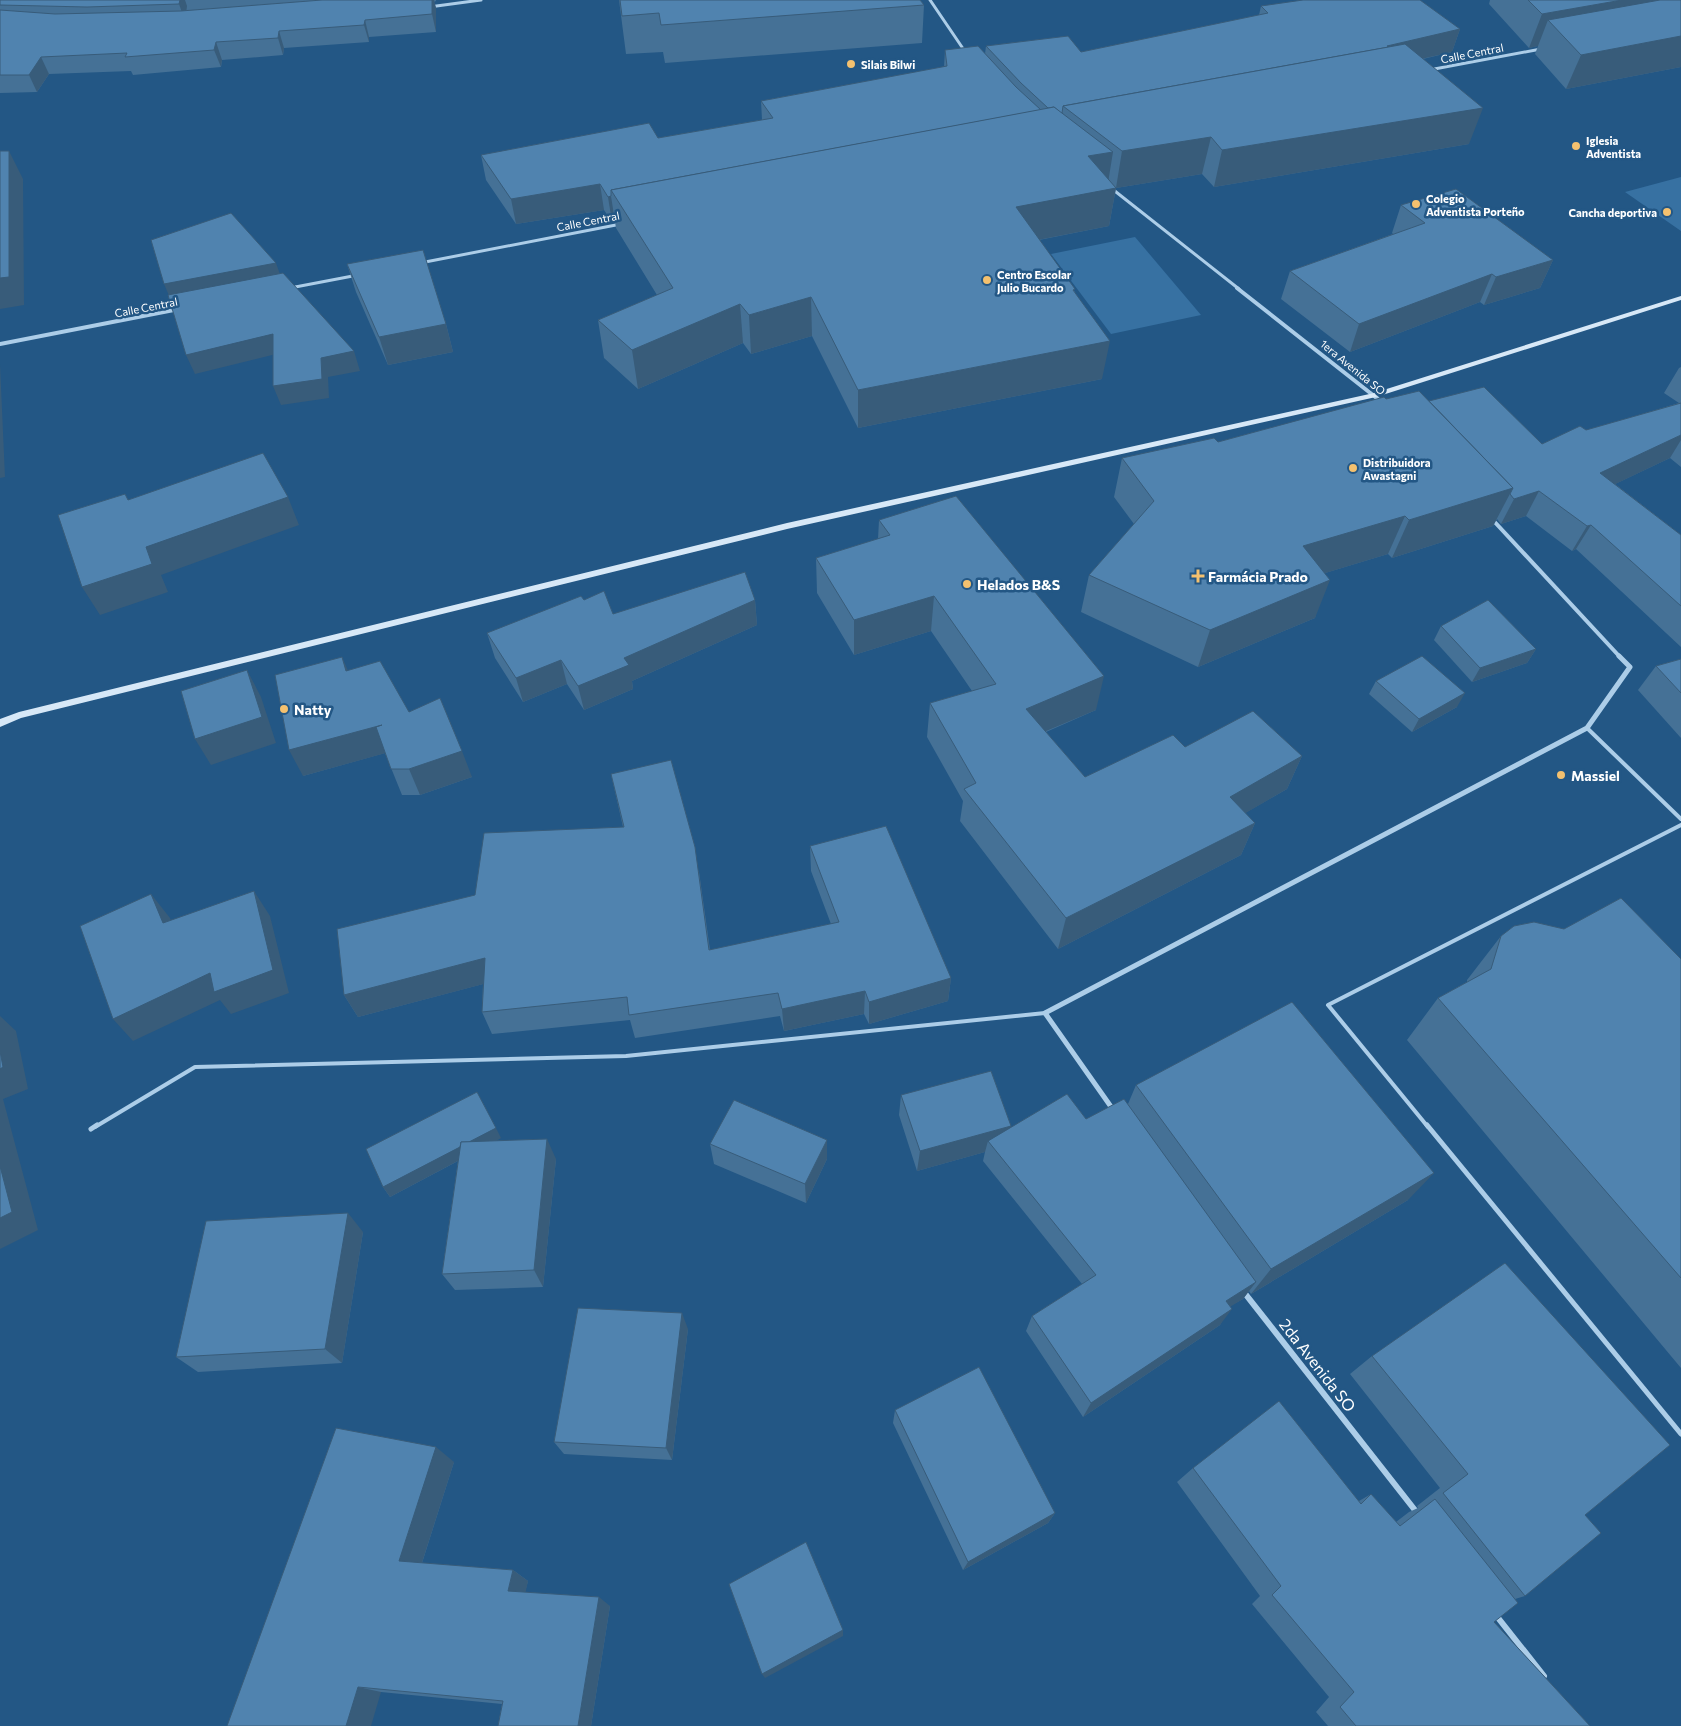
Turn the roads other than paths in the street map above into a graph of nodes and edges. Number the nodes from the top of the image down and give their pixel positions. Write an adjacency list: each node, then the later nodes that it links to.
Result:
1 (481, 0): 3 (street)
2 (930, 0): 5 (street)
3 (420, 8)
4 (1545, 48): 6 (street, Calle Central)
5 (970, 58)
6 (1419, 72)
7 (1104, 183): 15 (street, 1era Avenida SO)
8 (628, 222): 9 (street, Calle Central)
9 (412, 264)
10 (363, 274): 11 (street)
11 (285, 289)
12 (1681, 298): 15 (main road)
13 (186, 308): 14 (street, Calle Central)
14 (0, 344)
15 (1376, 395): 16 (street, 1era Avenida SO); 18 (main road)
16 (1389, 410)
17 (1490, 517): 19 (street)
18 (0, 722)
19 (1587, 728): 20 (lane); 22 (street)
20 (1681, 819)
21 (1681, 825): 26 (lane)
22 (1045, 1013): 23 (street); 24 (lane)
23 (1120, 1119)
24 (91, 1129)
25 (1236, 1281): 27 (street, 2da Avenida SO)
26 (1681, 1434)
27 (1423, 1520)
28 (1490, 1607): 29 (street)
29 (1551, 1686)

